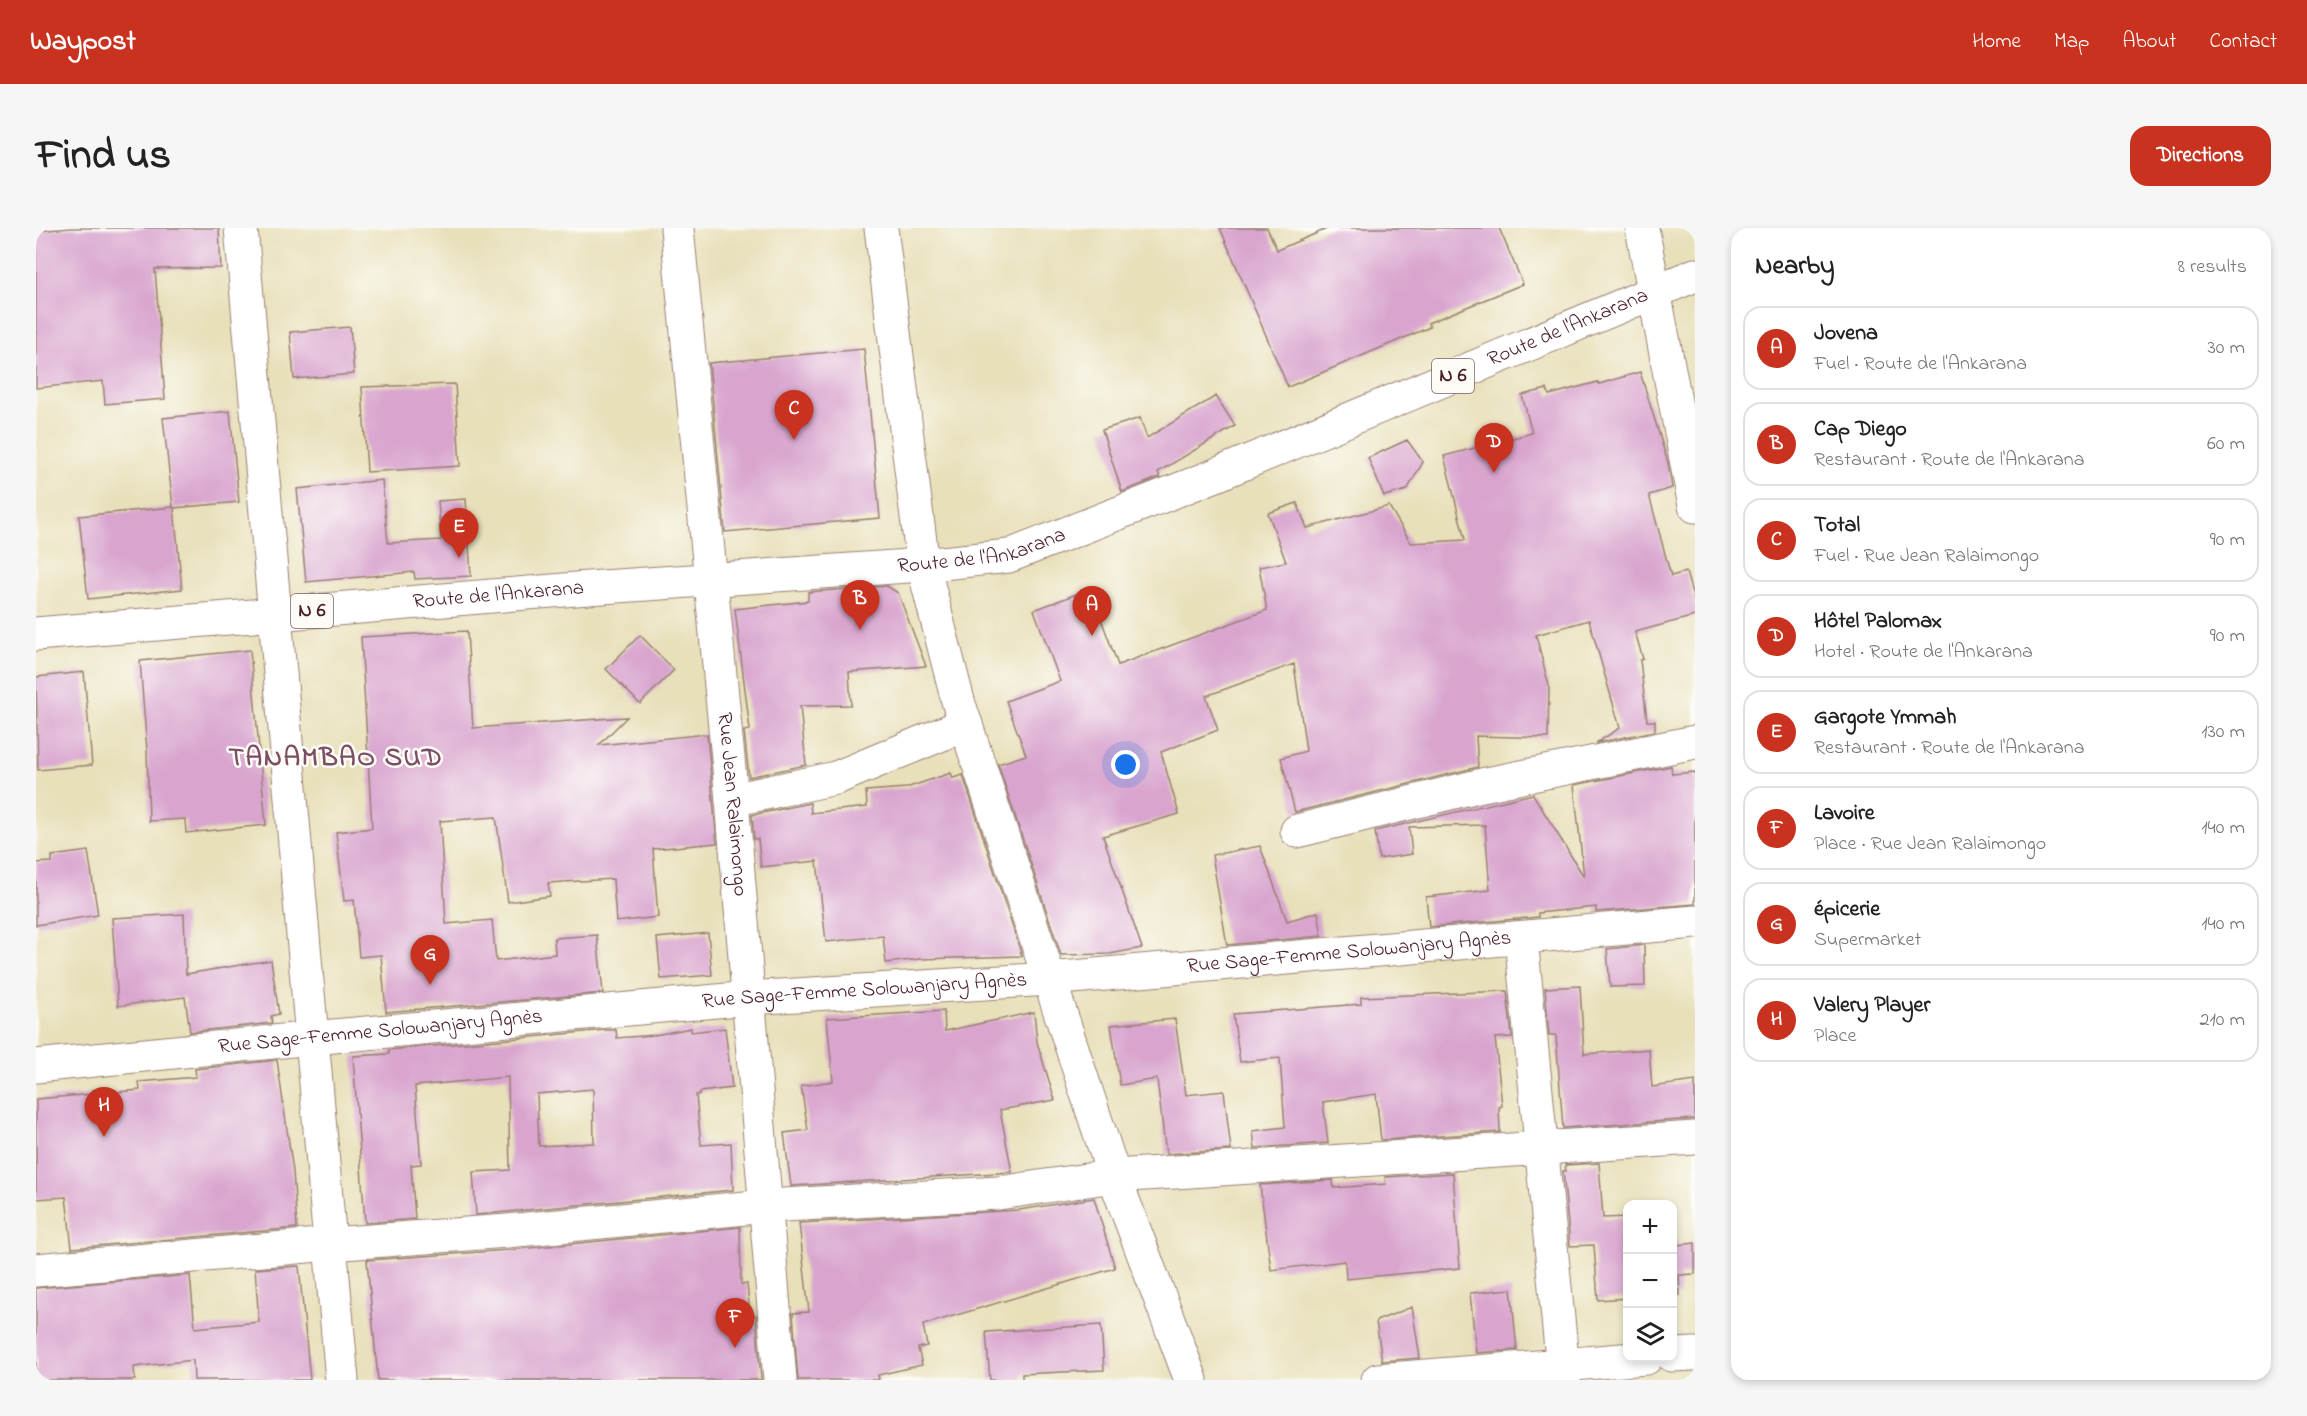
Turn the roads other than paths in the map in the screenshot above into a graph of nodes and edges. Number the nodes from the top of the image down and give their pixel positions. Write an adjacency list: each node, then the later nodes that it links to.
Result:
1 (241, 228): 10 (street)
2 (677, 228): 9 (street, Rue Jean Ralaimongo)
3 (881, 228): 8 (street)
4 (1642, 228): 6 (street)
5 (1695, 275): 6 (street, Route de l'Ankarana / N 6)
6 (1655, 291): 7 (street); 8 (street, Route de l'Ankarana / N 6)
7 (1695, 506)
8 (923, 565): 9 (street, Route de l'Ankarana / N 6); 12 (street)
9 (710, 581): 10 (street, Route de l'Ankarana / N 6); 14 (street, Rue Jean Ralaimongo)
10 (275, 614): 11 (street, Route de l'Ankarana / N 6); 20 (street)
11 (36, 634)
12 (966, 724): 14 (street); 18 (street)
13 (1695, 742): 15 (street)
14 (732, 800): 19 (street, Rue Jean Ralaimongo)
15 (1297, 831)
16 (1695, 922): 17 (street, Rue Sage-Femme Solowanjary Agnès)
17 (1521, 938): 18 (street, Rue Sage-Femme Solowanjary Agnès); 23 (street)
18 (1050, 979): 19 (street, Rue Sage-Femme Solowanjary Agnès); 24 (street)
19 (749, 998): 20 (street, Rue Sage-Femme Solowanjary Agnès); 25 (street, Rue Jean Ralaimongo)
20 (312, 1038): 21 (street, Rue Sage-Femme Solowanjary Agnès); 26 (street)
21 (36, 1066)
22 (1695, 1138): 23 (street)
23 (1542, 1148): 24 (street); 31 (street)
24 (1114, 1176): 25 (street); 34 (street)
25 (766, 1206): 26 (street); 33 (street, Rue Jean Ralaimongo)
26 (330, 1244): 27 (street); 32 (street)
27 (36, 1270)
28 (1695, 1354): 29 (street)
29 (1677, 1355)
30 (1623, 1362): 31 (street)
31 (1563, 1372): 35 (street)
32 (342, 1380)
33 (780, 1380)
34 (1191, 1380)
35 (1378, 1380)

